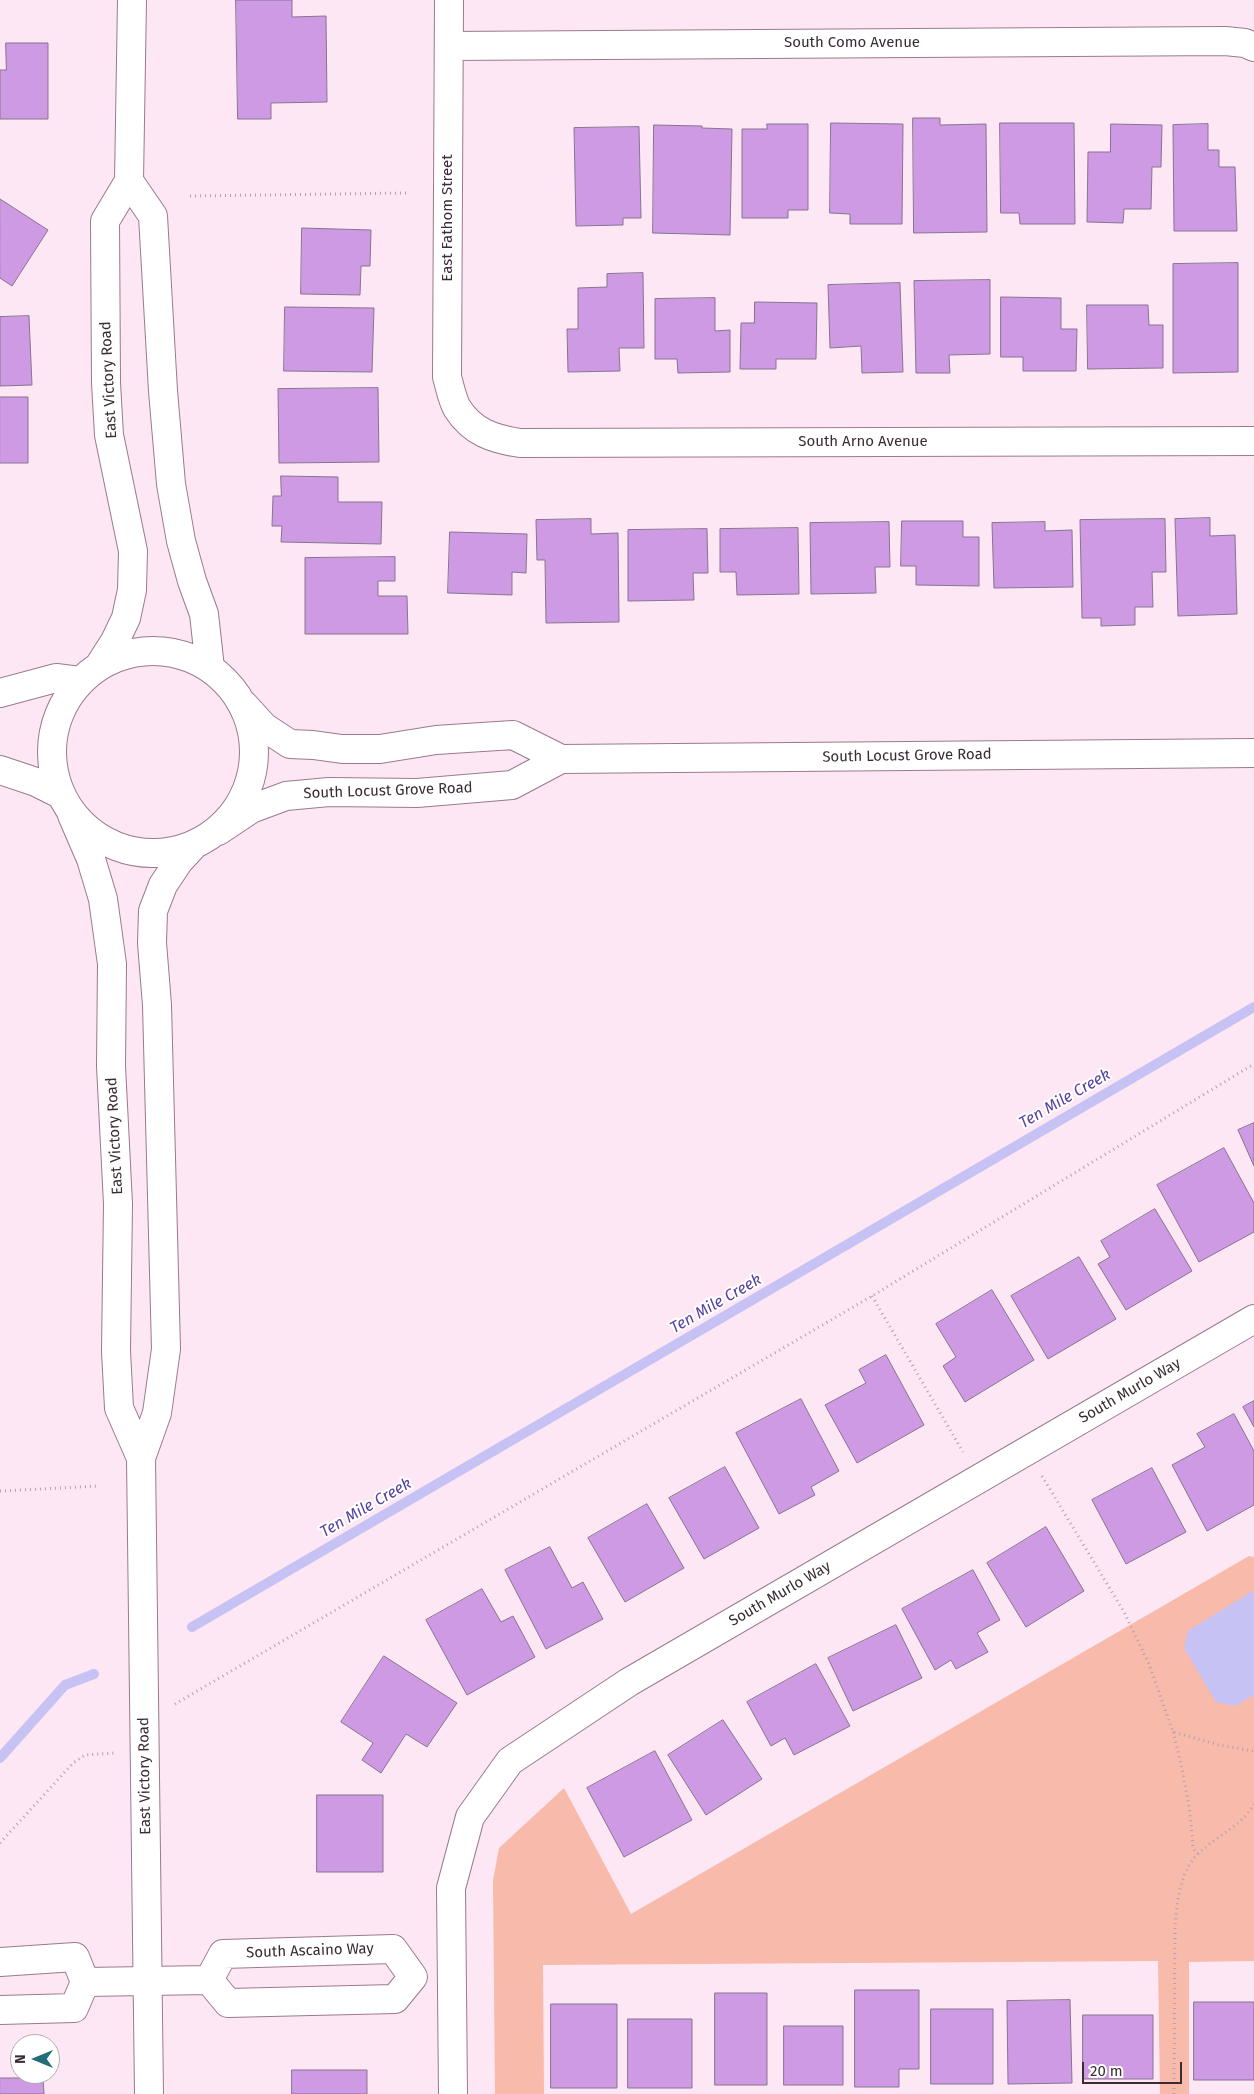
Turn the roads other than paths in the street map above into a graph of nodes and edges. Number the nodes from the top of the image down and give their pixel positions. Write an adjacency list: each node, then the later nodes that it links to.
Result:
1 (132, 0): 5 (main road)
2 (449, 0): 3 (main road, East Fathom Street)
3 (449, 46): 4 (main road, South Como Avenue); 6 (main road, East Fathom Street)
4 (1254, 47)
5 (129, 181): 8 (main road); 9 (main road, East Victory Road)
6 (475, 428): 7 (main road, South Arno Avenue)
7 (1254, 440)
8 (210, 668): 9 (main road); 11 (main road)
9 (89, 674): 10 (main road); 15 (main road, East Victory Road)
10 (0, 693)
11 (240, 701): 13 (main road, South Locust Grove Road); 16 (main road)
12 (1254, 753): 13 (main road, South Locust Grove Road)
13 (561, 759): 16 (main road, South Locust Grove Road)
14 (0, 770): 15 (main road)
15 (66, 804): 17 (main road); 19 (main road, East Victory Road)
16 (218, 831): 17 (main road)
17 (192, 847): 19 (main road, East Victory Road)
18 (1254, 1319): 21 (main road, South Murlo Way)
19 (141, 1458): 24 (main road, East Victory Road)
20 (0, 1962): 25 (main road)
21 (451, 1976): 22 (main road); 28 (main road, South Murlo Way)
22 (413, 1977): 23 (main road); 23 (main road, South Ascaino Way)
23 (209, 1980): 24 (main road)
24 (147, 1981): 25 (main road); 27 (main road, East Victory Road)
25 (85, 1982): 26 (main road)
26 (0, 2010)
27 (149, 2094)
28 (453, 2094)

